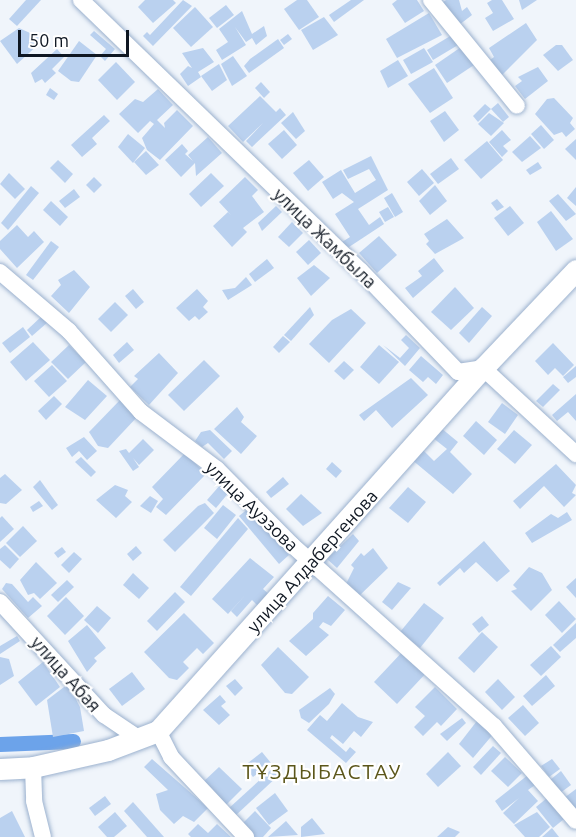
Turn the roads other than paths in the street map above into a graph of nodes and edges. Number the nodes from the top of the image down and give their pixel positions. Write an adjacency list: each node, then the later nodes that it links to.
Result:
1 (81, 0): 6 (street, улица Жамбыла)
2 (431, 0): 3 (street)
3 (517, 106)
4 (576, 270): 6 (main road, улица Алдабергенова)
5 (0, 272): 8 (street, улица Ауэзова)
6 (483, 368): 7 (street); 8 (main road, улица Алдабергенова)
7 (576, 454)
8 (311, 562): 10 (main road, улица Алдабергенова); 14 (street, улица Ауэзова)
9 (0, 602): 11 (street, улица Абая)
10 (158, 730): 11 (main road, улица Алдабергенова); 16 (street)
11 (138, 738): 12 (main road, улица Алдабергенова)
12 (33, 766): 13 (main road, улица Алдабергенова); 15 (street)
13 (0, 769)
14 (576, 821)
15 (43, 837)
16 (246, 837)

